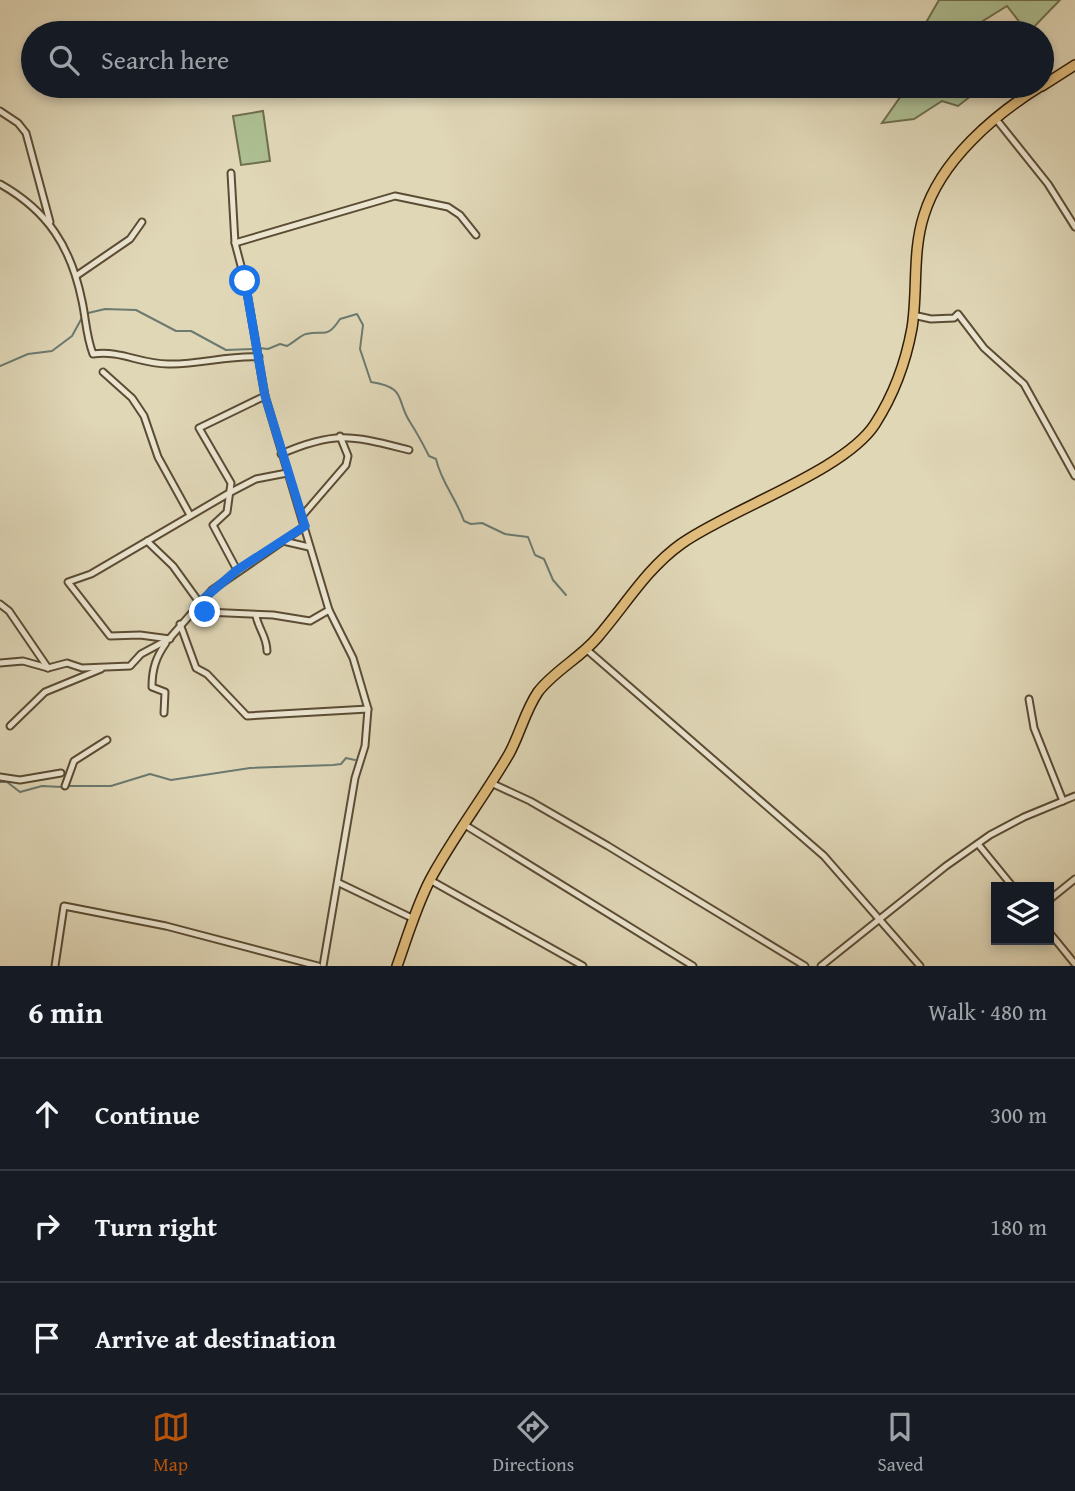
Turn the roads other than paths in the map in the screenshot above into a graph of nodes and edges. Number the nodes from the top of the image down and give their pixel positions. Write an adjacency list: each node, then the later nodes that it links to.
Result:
1 (1075, 65): 2 (main road)
2 (1054, 78)
3 (1025, 98): 5 (main road)
4 (0, 111): 9 (street)
5 (996, 119): 10 (street); 14 (main road)
6 (231, 173): 12 (street)
7 (0, 184): 9 (street)
8 (142, 222): 13 (street)
9 (52, 225): 13 (street)
10 (1075, 227)
11 (476, 235): 12 (street)
12 (235, 243): 15 (street)
13 (76, 276): 15 (street)
14 (913, 315): 22 (street); 38 (main road)
15 (259, 357): 17 (street)
16 (103, 372): 24 (street)
17 (265, 396): 20 (street); 23 (street)
18 (340, 436): 19 (street); 20 (street); 25 (street)
19 (409, 450)
20 (281, 454): 21 (street)
21 (287, 473): 23 (street); 25 (street)
22 (1075, 476)
23 (232, 492): 24 (street); 30 (street)
24 (190, 515): 27 (street)
25 (302, 516): 26 (street)
26 (305, 526): 28 (street); 29 (street)
27 (147, 541): 31 (street); 37 (street)
28 (283, 541): 29 (street); 30 (street)
29 (309, 547): 34 (street)
30 (237, 570): 31 (street)
31 (199, 602): 33 (street)
32 (0, 604): 42 (street)
33 (194, 607): 35 (street); 36 (street)
34 (329, 610): 35 (street); 44 (street)
35 (256, 616): 39 (street)
36 (180, 624): 37 (street); 44 (street)
37 (169, 639): 41 (street); 45 (street)
38 (586, 649): 50 (main road); 61 (street)
39 (268, 651)
40 (0, 663): 42 (street)
41 (107, 666): 42 (street); 46 (street)
42 (48, 668)
43 (1029, 699): 53 (street)
44 (368, 709): 59 (street)
45 (164, 712)
46 (10, 726)
47 (107, 740): 51 (street)
48 (61, 773): 49 (street)
49 (0, 778)
50 (489, 782): 54 (main road); 70 (street)
51 (65, 786)
52 (1075, 796): 53 (street)
53 (1063, 801): 55 (street)
54 (465, 825): 57 (main road); 69 (street)
55 (978, 844): 58 (street); 61 (street)
56 (1075, 878): 60 (street)
57 (430, 880): 62 (main road); 68 (street)
58 (1009, 882)
59 (339, 883): 62 (street); 66 (street)
60 (1054, 896)
61 (880, 917): 71 (street); 72 (street)
62 (414, 919): 67 (main road)
63 (1054, 938): 64 (street)
64 (1075, 964)
65 (55, 966): 66 (street)
66 (320, 966)
67 (397, 966)
68 (583, 966)
69 (693, 966)
70 (805, 966)
71 (821, 966)
72 (920, 966)

